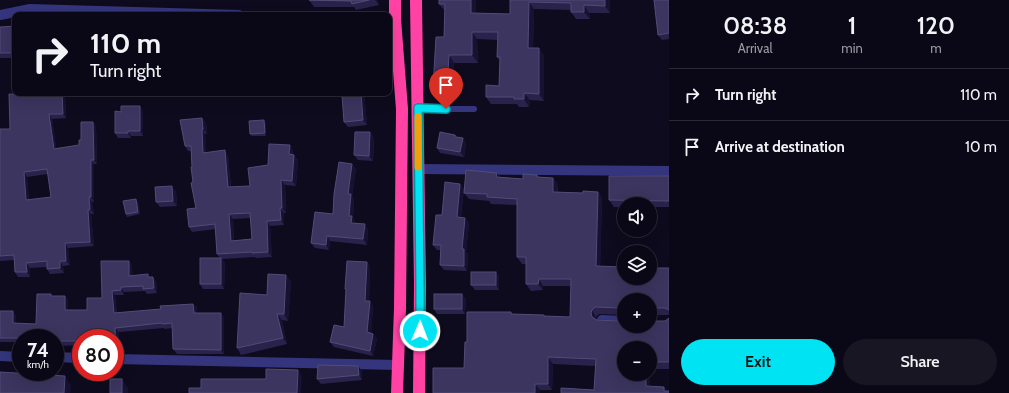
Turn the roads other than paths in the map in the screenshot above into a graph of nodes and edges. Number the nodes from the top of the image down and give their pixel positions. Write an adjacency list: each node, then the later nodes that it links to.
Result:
1 (395, 0): 7 (highway)
2 (416, 0): 8 (highway)
3 (12, 12): 6 (street)
4 (12, 12): 5 (street)
5 (134, 12)
6 (0, 14)
7 (392, 19): 17 (highway)
8 (418, 108): 9 (lane); 10 (highway)
9 (474, 109)
10 (418, 169): 11 (street); 19 (highway)
11 (669, 171)
12 (602, 320): 13 (street)
13 (617, 321)
14 (0, 356): 15 (street)
15 (12, 357)
16 (124, 359): 17 (street)
17 (399, 365): 18 (highway)
18 (397, 393)
19 (419, 393)

